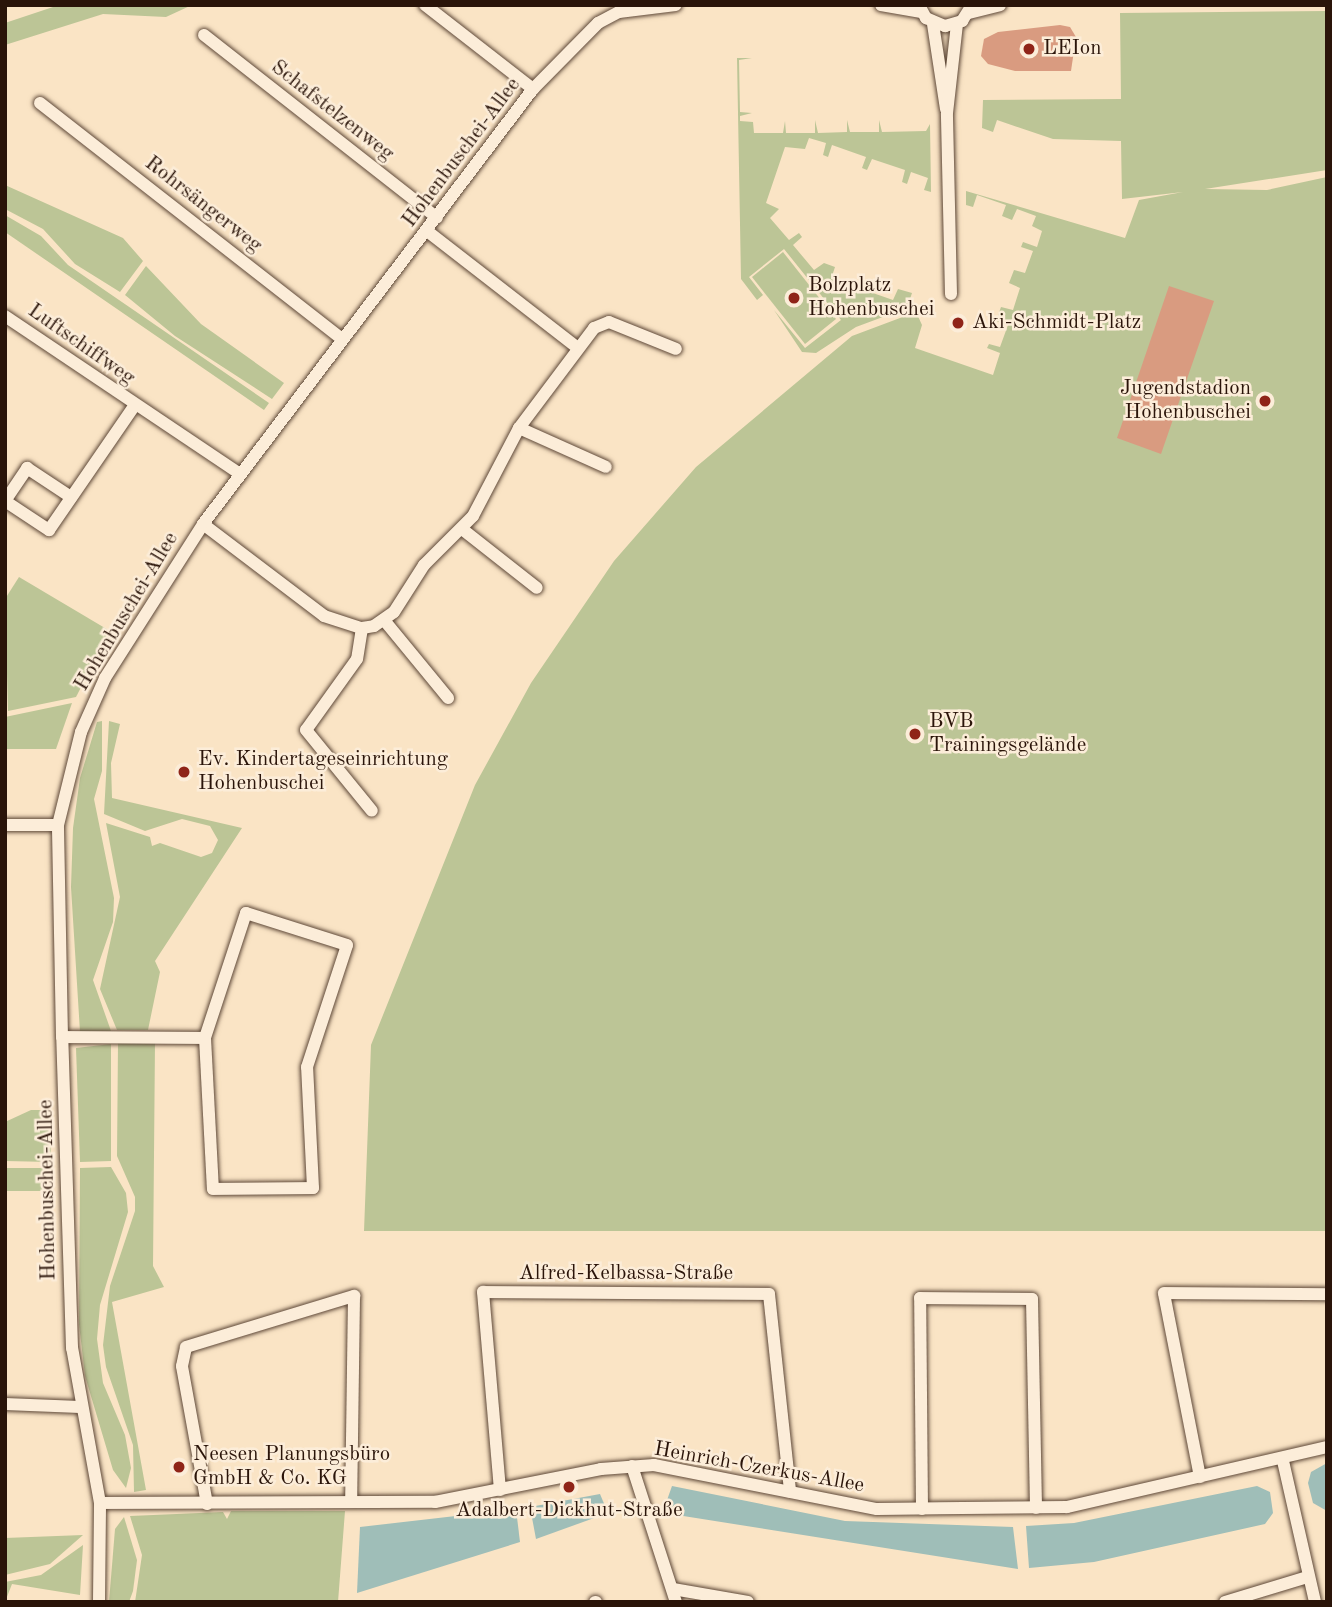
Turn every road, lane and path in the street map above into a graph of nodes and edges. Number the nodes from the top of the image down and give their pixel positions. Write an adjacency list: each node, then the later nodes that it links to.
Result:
1 (425, 5): 10 (street)
2 (676, 5): 10 (street, Hohenbuschei-Allee)
3 (881, 5): 5 (street)
4 (1000, 5): 6 (street)
5 (920, 8): 7 (street)
6 (971, 9): 8 (street)
7 (933, 24): 8 (street); 12 (street)
8 (957, 24): 12 (street)
9 (204, 36): 13 (street, Schafstelzenweg)
10 (533, 89): 13 (street, Hohenbuschei-Allee)
11 (40, 103): 17 (street, Rohrsängerweg)
12 (947, 113): 15 (street)
13 (437, 218): 14 (street, Hohenbuschei-Allee)
14 (427, 231): 17 (street, Hohenbuschei-Allee); 18 (street)
15 (951, 294)
16 (5, 316): 20 (street, Luftschiffweg)
17 (341, 338): 23 (street, Hohenbuschei-Allee)
18 (578, 348): 19 (street); 21 (street)
19 (676, 349)
20 (135, 405): 23 (street, Luftschiffweg); 24 (street, Luftschiffweg)
21 (519, 428): 22 (street); 27 (street)
22 (606, 467)
23 (239, 473): 26 (street, Hohenbuschei-Allee)
24 (71, 497): 25 (street, Luftschiffweg); 25 (street, Luftschiffweg)
25 (5, 501)
26 (204, 524): 30 (street); 34 (street, Hohenbuschei-Allee)
27 (462, 529): 28 (street); 29 (street)
28 (537, 588)
29 (384, 620): 30 (street); 31 (street)
30 (362, 628): 32 (street)
31 (448, 698)
32 (372, 811)
33 (5, 825): 34 (street)
34 (58, 825): 35 (street, Hohenbuschei-Allee)
35 (62, 1037): 36 (street); 39 (street, Hohenbuschei-Allee)
36 (205, 1038): 36 (street)
37 (1327, 1294): 43 (street)
38 (5, 1404): 39 (street)
39 (80, 1407): 47 (street, Hohenbuschei-Allee)
40 (1327, 1447): 41 (street, Heinrich-Czerkus-Allee)
41 (1283, 1461): 43 (street, Heinrich-Czerkus-Allee); 51 (street)
42 (632, 1466): 44 (street, Heinrich-Czerkus-Allee); 45 (street, Heinrich-Czerkus-Allee); 52 (street)
43 (1200, 1477): 49 (street, Heinrich-Czerkus-Allee)
44 (500, 1490): 45 (street, Alfred-Kelbassa-Straße); 46 (street, Heinrich-Czerkus-Allee)
45 (790, 1492): 50 (street, Heinrich-Czerkus-Allee)
46 (351, 1502): 48 (street, Heinrich-Czerkus-Allee); 48 (street)
47 (100, 1503): 48 (street, Heinrich-Czerkus-Allee); 53 (street, Hohenbuschei-Allee)
48 (207, 1504)
49 (1036, 1508): 50 (street, Heinrich-Czerkus-Allee); 50 (street)
50 (922, 1509)
51 (1308, 1577): 55 (street); 56 (street)
52 (675, 1596): 54 (street)
53 (99, 1602)
54 (748, 1602)
55 (1225, 1602)
56 (1315, 1602)

